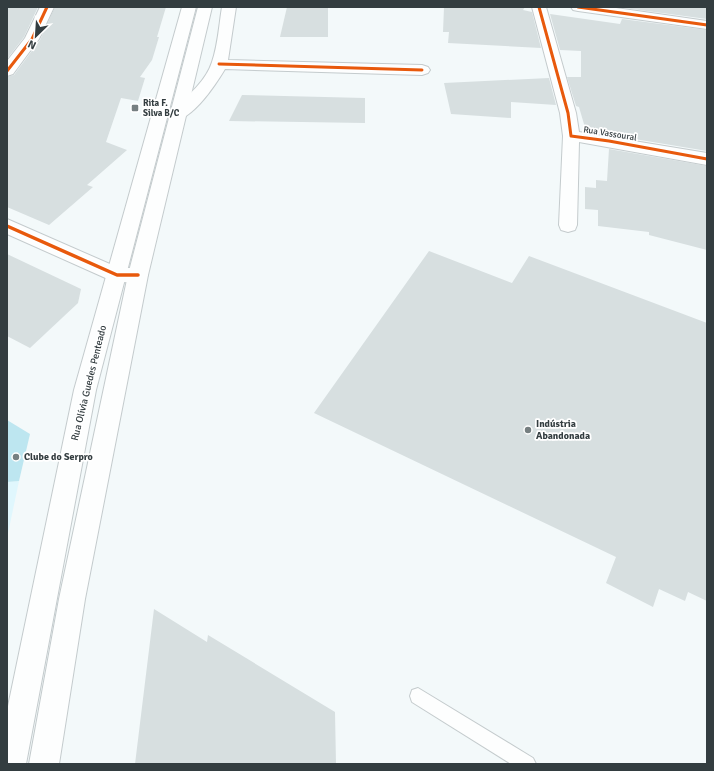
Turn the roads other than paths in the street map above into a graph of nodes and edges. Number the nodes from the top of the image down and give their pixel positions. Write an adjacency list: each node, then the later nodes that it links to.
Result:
1 (47, 7): 10 (main road)
2 (189, 7): 16 (main road, Rua Olívia Guedes Penteado)
3 (205, 7): 11 (main road)
4 (230, 7): 8 (main road)
5 (539, 7): 12 (main road, Rua Vassoural)
6 (578, 7): 7 (main road)
7 (707, 25)
8 (219, 64): 9 (main road); 11 (main road)
9 (422, 70)
10 (7, 71)
11 (179, 113): 17 (main road)
12 (571, 136): 13 (main road, Rua Vassoural); 14 (main road, Rua Vassoural)
13 (707, 159)
14 (568, 225)
15 (7, 226): 16 (main road)
16 (117, 275): 17 (main road); 19 (main road, Rua Olívia Guedes Penteado)
17 (138, 275): 20 (main road)
18 (418, 696): 21 (lane)
19 (11, 764)
20 (44, 764)
21 (527, 764)

